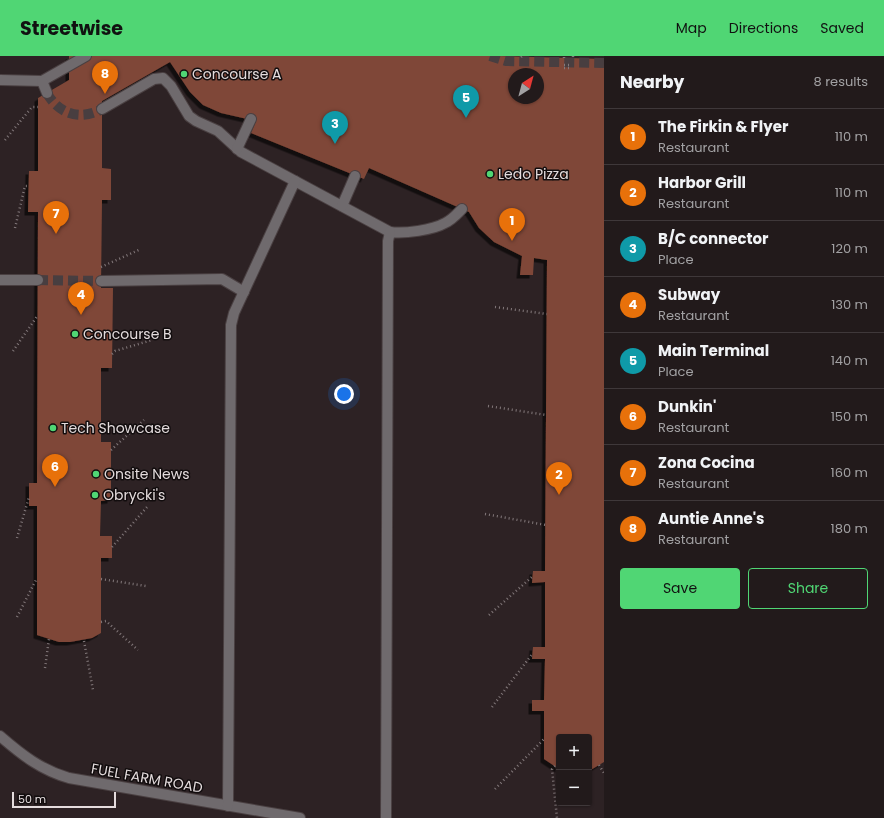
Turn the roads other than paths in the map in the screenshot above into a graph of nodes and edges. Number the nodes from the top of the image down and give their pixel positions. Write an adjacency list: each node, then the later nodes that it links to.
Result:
1 (86, 56): 3 (lane)
2 (0, 80): 3 (lane)
3 (42, 81): 4 (lane)
4 (47, 93)
5 (102, 109): 7 (lane)
6 (251, 119): 7 (lane)
7 (237, 149): 9 (lane)
8 (355, 176): 10 (lane)
9 (295, 181): 10 (lane); 16 (lane)
10 (342, 206): 12 (lane)
11 (462, 209): 12 (lane)
12 (390, 232): 20 (lane)
13 (0, 280): 14 (lane)
14 (38, 280)
15 (101, 281): 16 (lane)
16 (244, 292): 18 (lane)
17 (0, 736): 18 (lane, FUEL FARM ROAD)
18 (228, 806): 19 (lane, FUEL FARM ROAD)
19 (300, 818)
20 (386, 818)

